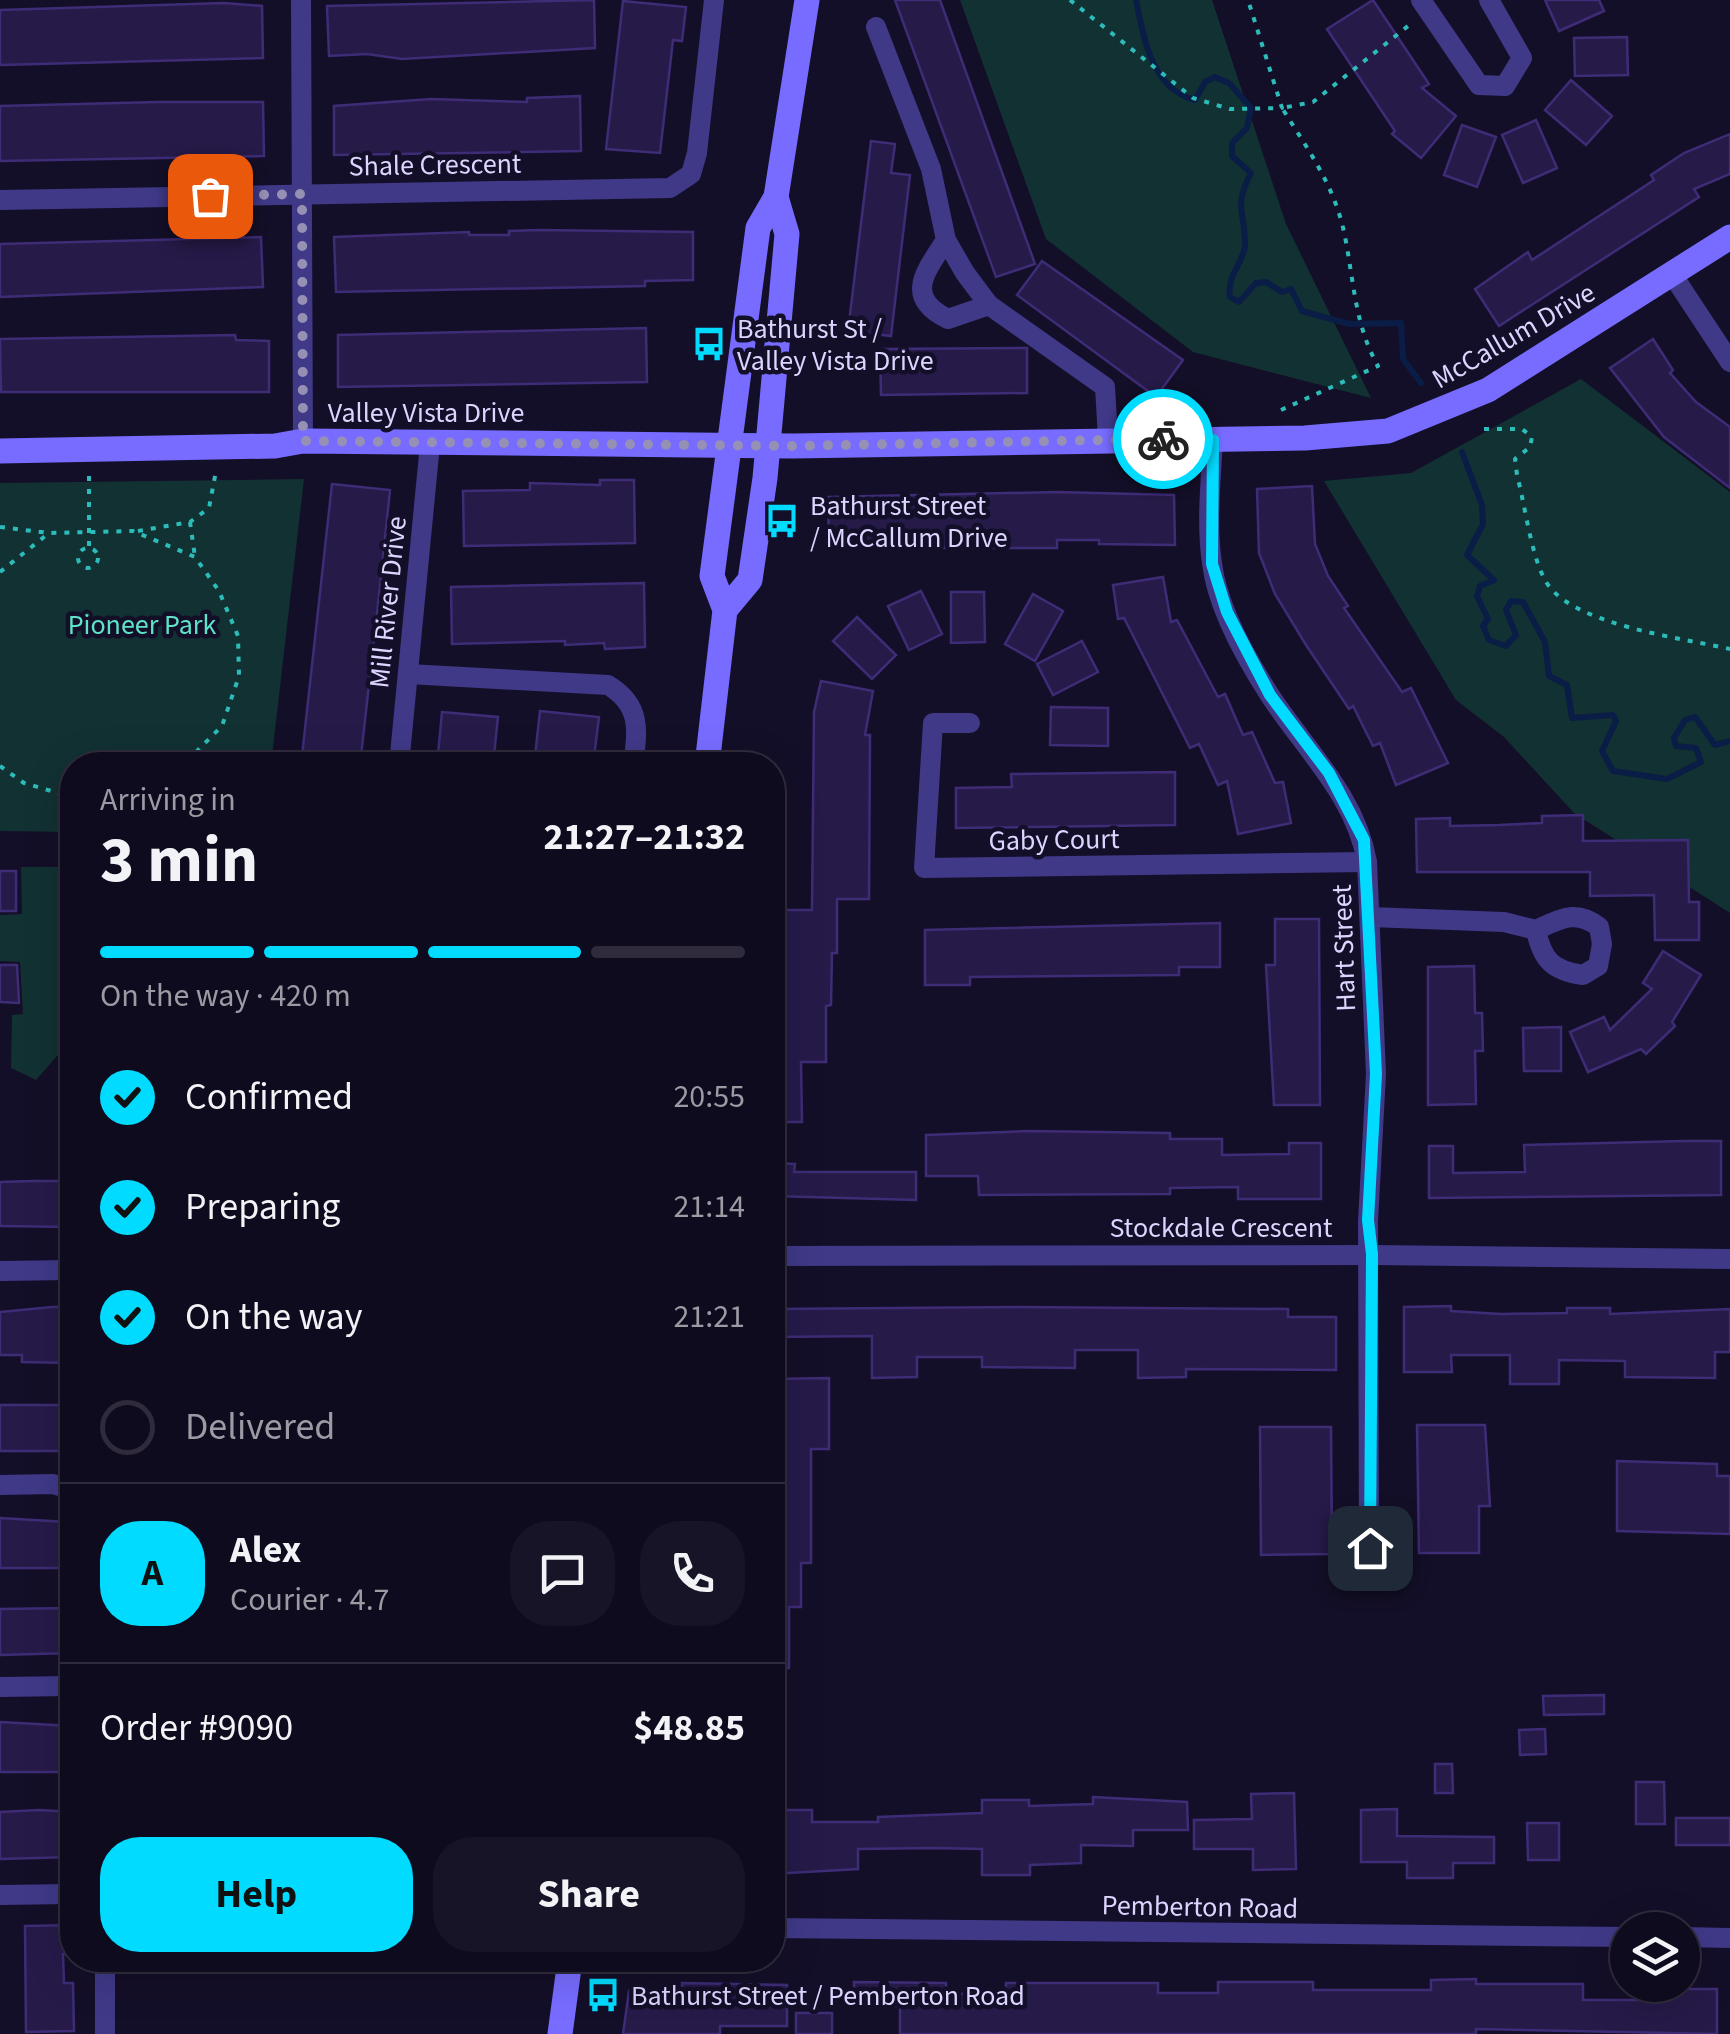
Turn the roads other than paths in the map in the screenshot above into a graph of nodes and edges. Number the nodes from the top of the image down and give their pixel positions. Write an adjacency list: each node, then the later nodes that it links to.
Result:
1 (301, 0): 7 (street)
2 (714, 0): 7 (street, Shale Crescent)
3 (807, 0): 8 (street)
4 (1489, 0): 5 (street)
5 (1425, 5)
6 (876, 27): 11 (street)
7 (302, 194): 9 (street, Shale Crescent); 17 (street)
8 (776, 196): 18 (street); 20 (street)
9 (0, 200)
10 (1730, 237): 12 (street, McCallum Drive)
11 (946, 240): 13 (street); 13 (street)
12 (1672, 274): 14 (street); 16 (street, McCallum Drive)
13 (989, 305): 15 (street)
14 (1730, 362)
15 (1108, 438): 16 (street, McCallum Drive); 20 (street, McCallum Drive)
16 (1213, 440): 28 (street, Hart Street)
17 (303, 441): 19 (street, Valley Vista Drive); 21 (street, Valley Vista Drive)
18 (732, 442): 19 (street, Valley Vista Drive); 20 (street, Valley Vista Drive); 22 (street)
19 (430, 444): 23 (street, Mill River Drive)
20 (768, 444): 22 (street)
21 (0, 451)
22 (725, 610): 27 (street)
23 (408, 674): 25 (street, Mill River Drive); 26 (street)
24 (970, 723): 28 (street, Gaby Court)
25 (400, 752)
26 (633, 752)
27 (709, 752)
28 (1367, 862): 29 (street, Hart Street)
29 (1370, 917): 30 (street); 31 (street, Hart Street)
30 (1536, 930)
31 (1372, 1254): 32 (street, Stockdale Crescent); 33 (street, Stockdale Crescent); 38 (street, Hart Street)
32 (785, 1256)
33 (1730, 1260)
34 (60, 1270): 35 (street)
35 (0, 1271)
36 (0, 1484): 37 (street)
37 (60, 1486)
38 (1370, 1548)
39 (60, 1686): 40 (street)
40 (0, 1687)
41 (60, 1894): 42 (street)
42 (0, 1895)
43 (785, 1928): 44 (street, Pemberton Road)
44 (1610, 1937)
45 (1700, 1938): 46 (street)
46 (1730, 1938)
47 (105, 1972): 49 (street)
48 (568, 1972): 50 (street)
49 (105, 2034)
50 (560, 2034)

